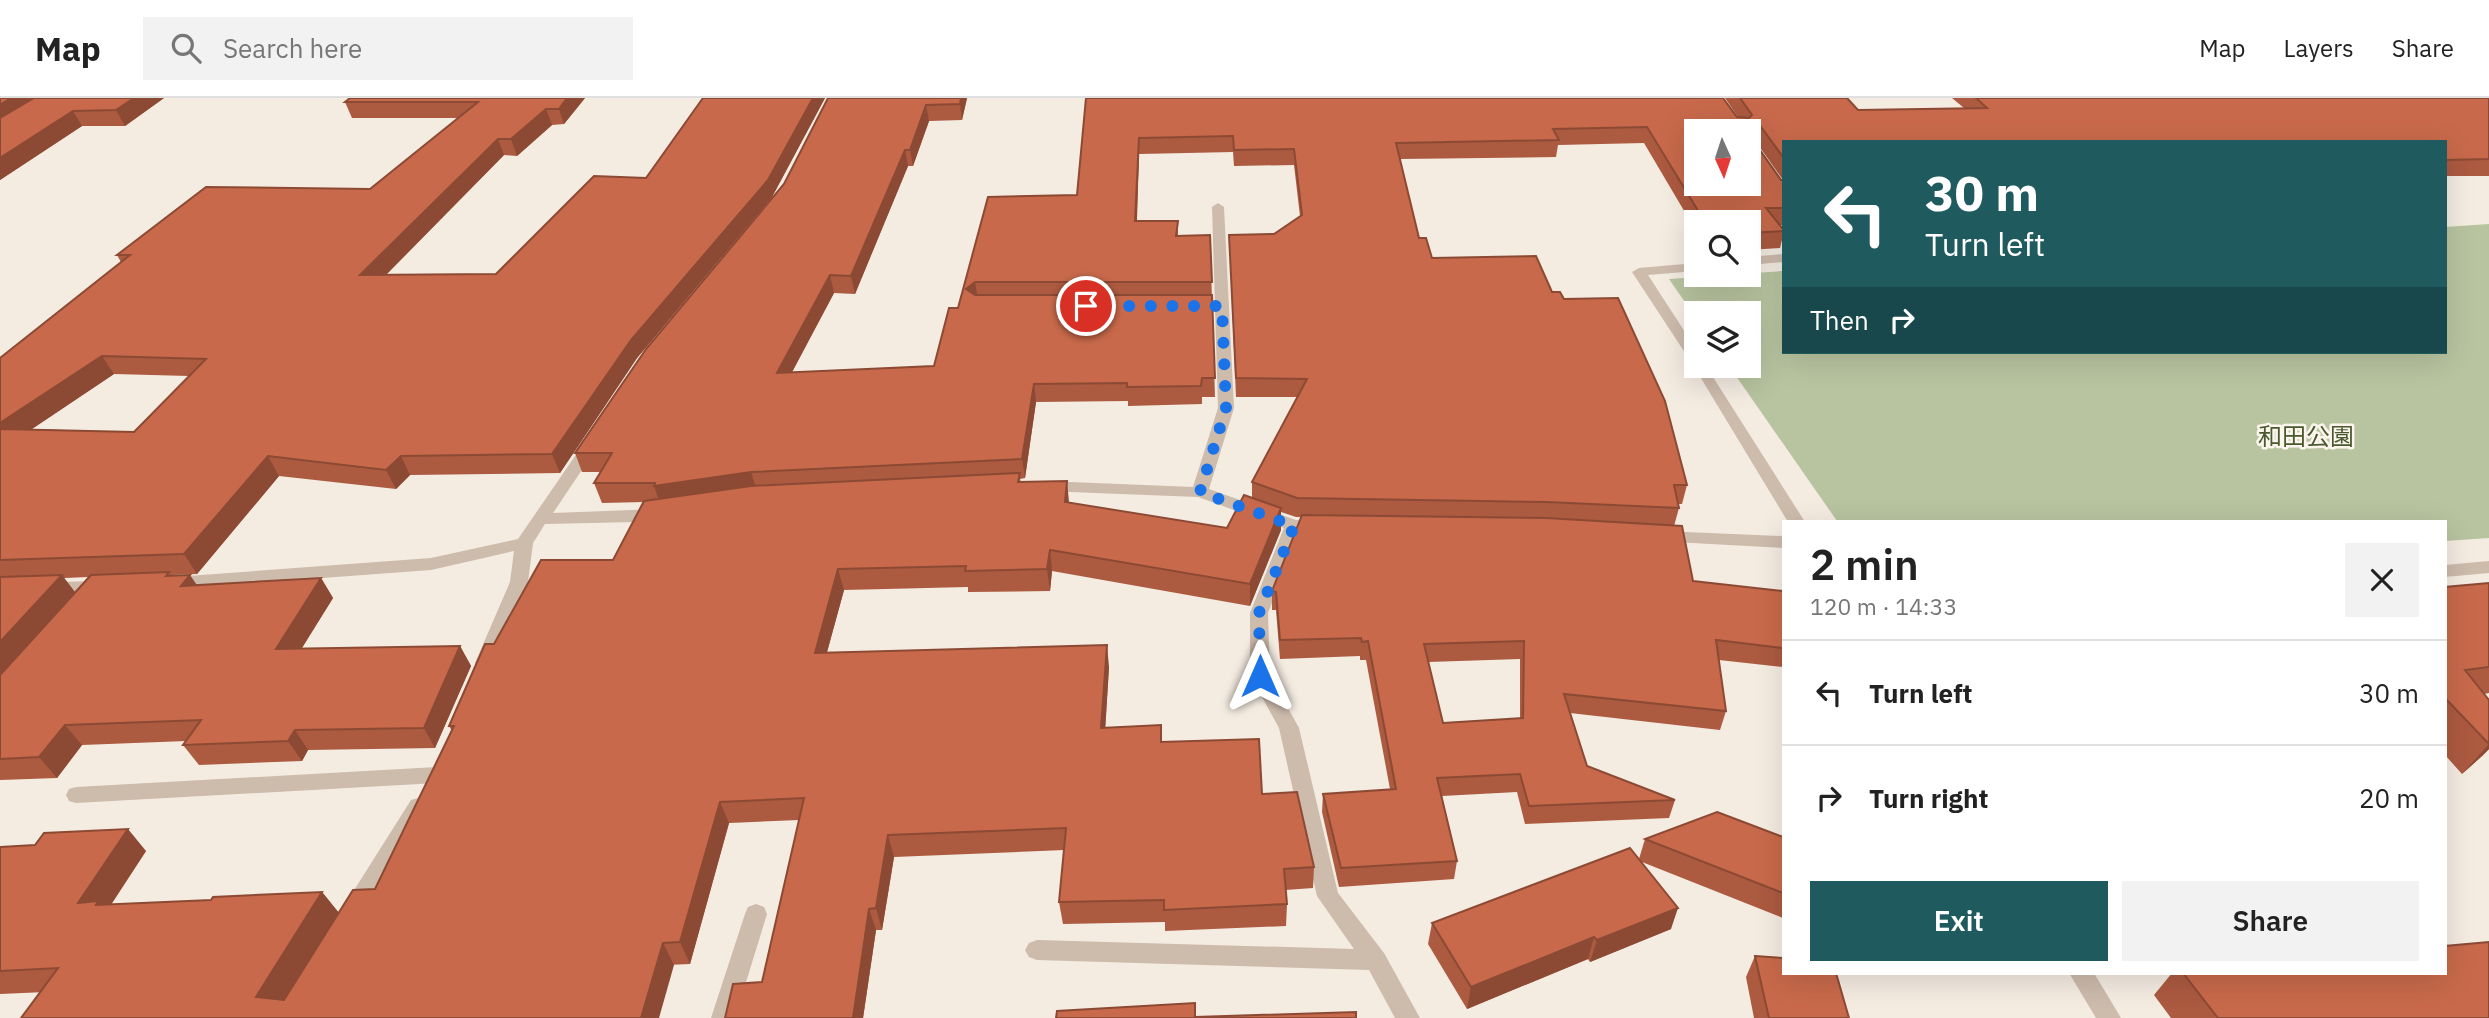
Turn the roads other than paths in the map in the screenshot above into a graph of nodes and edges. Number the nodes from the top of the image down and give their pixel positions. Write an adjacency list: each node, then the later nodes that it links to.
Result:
1 (1218, 206): 9 (street)
2 (1782, 258): 3 (street)
3 (1761, 260)
4 (1684, 268): 5 (street)
5 (1684, 342)
6 (1707, 378): 12 (street)
7 (601, 430): 11 (street)
8 (1027, 486): 9 (street)
9 (1200, 492): 13 (street)
10 (676, 511): 11 (street)
11 (542, 519): 17 (street)
12 (1796, 520)
13 (1294, 526): 14 (street); 30 (street)
14 (1335, 526)
15 (1640, 535): 16 (street)
16 (1782, 542)
17 (524, 544): 20 (street); 25 (street)
18 (2489, 567): 19 (street)
19 (2447, 571)
20 (159, 584)
21 (122, 586): 22 (street)
22 (97, 587): 23 (street); 24 (street)
23 (0, 589)
24 (79, 608)
25 (475, 685)
26 (76, 795): 28 (street)
27 (756, 914): 32 (street)
28 (346, 923)
29 (1037, 950): 30 (street)
30 (1376, 960): 33 (street)
31 (2082, 975): 34 (street)
32 (723, 1018)
33 (1408, 1018)
34 (2109, 1018)

